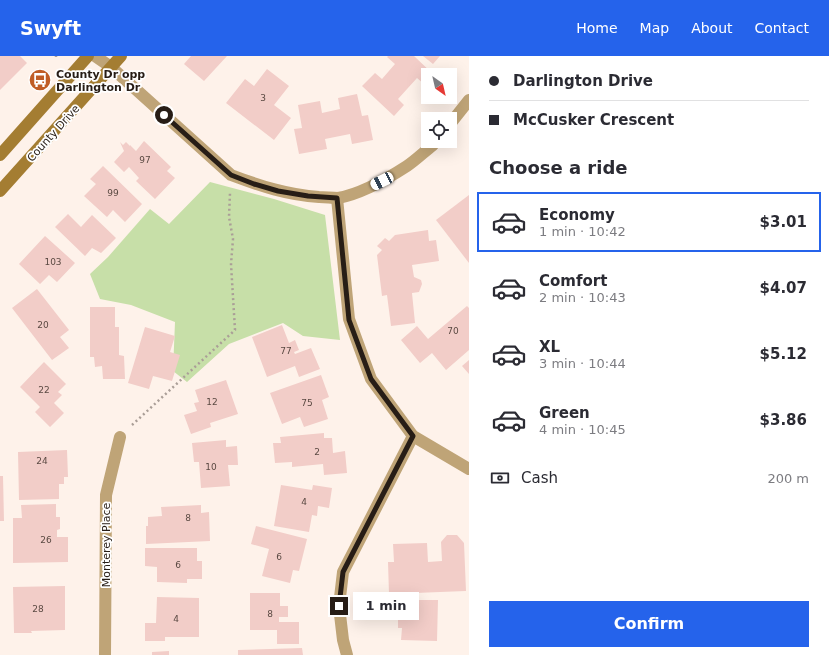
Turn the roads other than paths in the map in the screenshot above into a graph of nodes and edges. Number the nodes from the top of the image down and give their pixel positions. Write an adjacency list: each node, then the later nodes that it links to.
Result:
1 (88, 56): 8 (main road)
2 (95, 56): 4 (street)
3 (121, 56): 4 (main road, County Drive)
4 (111, 67): 9 (main road, County Drive); 10 (street)
5 (469, 100): 6 (street)
6 (457, 115)
7 (429, 148): 10 (street)
8 (0, 156)
9 (0, 191)
10 (337, 198): 11 (street)
11 (413, 436): 13 (street); 15 (street)
12 (120, 437): 14 (street, Monterey Place)
13 (469, 469)
14 (105, 655)
15 (347, 655)

